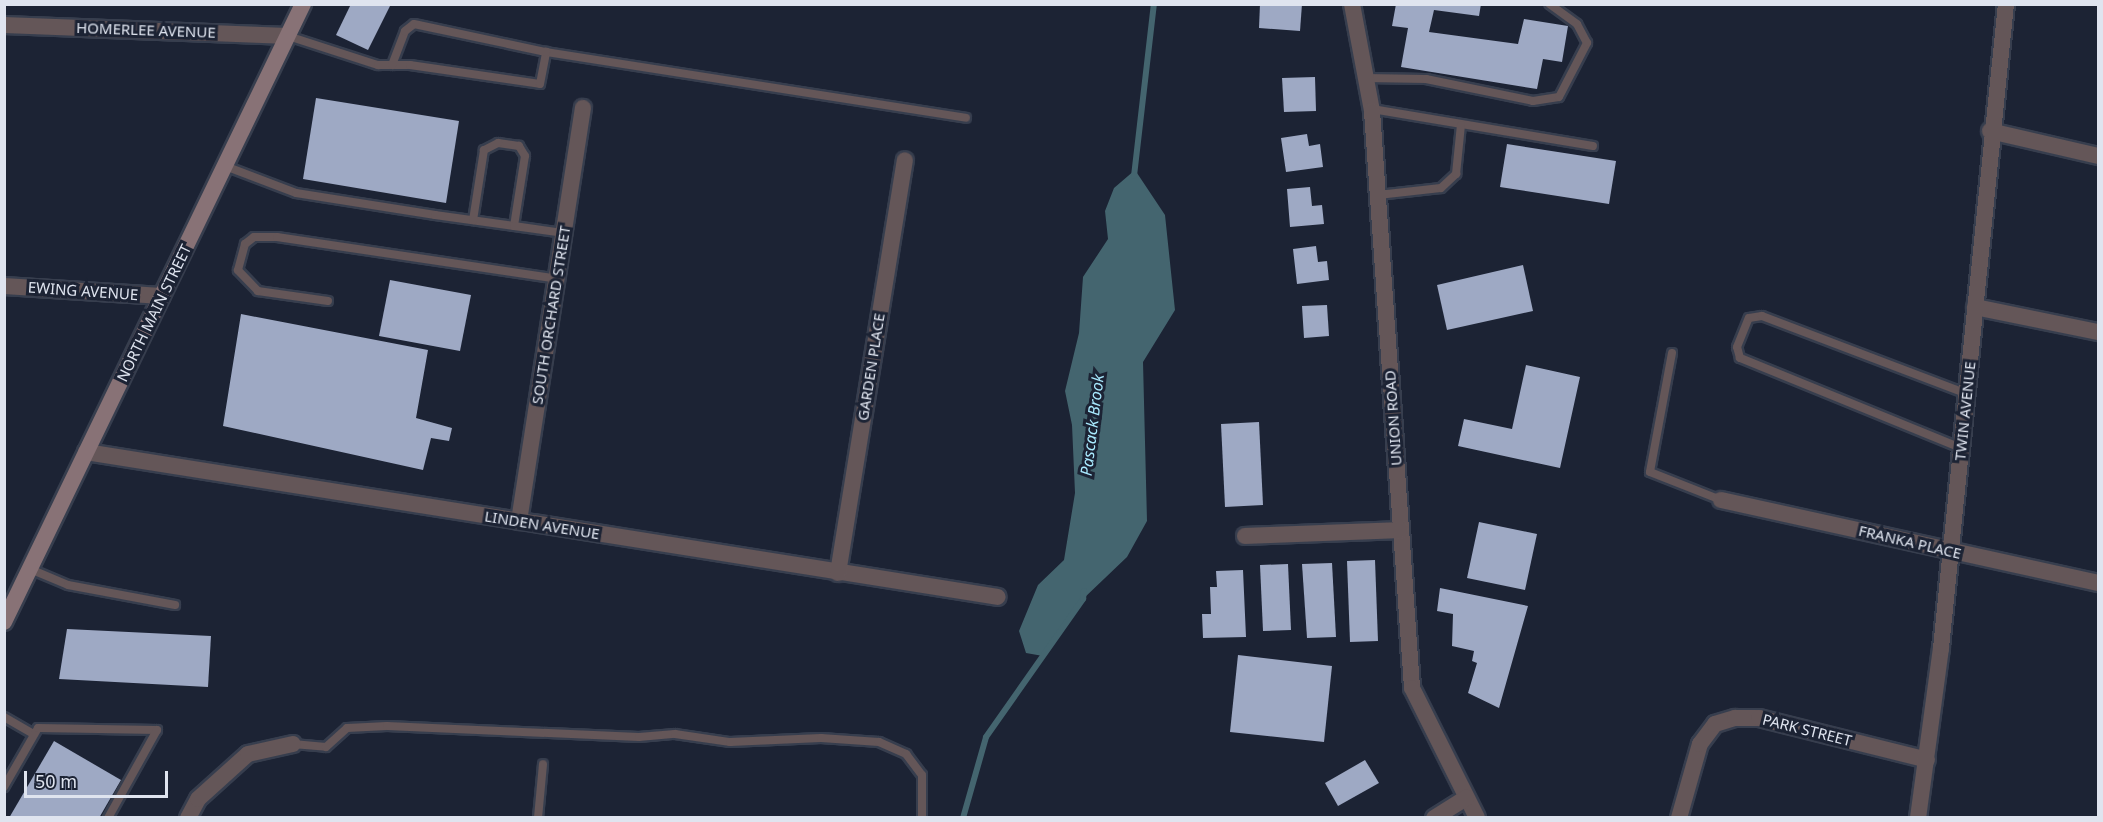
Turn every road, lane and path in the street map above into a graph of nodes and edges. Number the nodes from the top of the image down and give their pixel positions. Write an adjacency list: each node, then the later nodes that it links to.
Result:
1 (303, 4): 6 (main road, NORTH MAIN STREET)
2 (1352, 4): 9 (street, UNION ROAD)
3 (1549, 4): 9 (lane)
4 (2006, 4): 14 (street, TWIN AVENUE)
5 (4, 24): 6 (street, HOMERLEE AVENUE)
6 (288, 36): 8 (lane); 18 (main road, NORTH MAIN STREET)
7 (546, 52): 8 (lane); 8 (lane); 12 (lane)
8 (392, 65)
9 (1366, 78): 11 (street, UNION ROAD)
10 (583, 108): 22 (street, SOUTH ORCHARD STREET)
11 (1372, 108): 13 (lane); 19 (street, UNION ROAD)
12 (966, 118)
13 (1461, 125): 15 (lane); 19 (lane)
14 (1990, 131): 16 (street); 27 (street, TWIN AVENUE)
15 (1593, 146)
16 (2098, 156)
17 (905, 160): 39 (street, GARDEN PLACE)
18 (225, 166): 20 (lane); 25 (main road, NORTH MAIN STREET)
19 (1378, 195): 35 (street, UNION ROAD)
20 (473, 220): 21 (lane); 21 (lane)
21 (514, 226): 22 (lane)
22 (563, 233): 23 (street, SOUTH ORCHARD STREET)
23 (557, 279): 26 (lane); 34 (street, SOUTH ORCHARD STREET)
24 (4, 286): 25 (street, EWING AVENUE)
25 (162, 296): 32 (main road, NORTH MAIN STREET)
26 (328, 301)
27 (1975, 307): 28 (street); 30 (street, TWIN AVENUE)
28 (2098, 332)
29 (1672, 353): 33 (lane)
30 (1966, 394): 31 (street, TWIN AVENUE); 31 (lane)
31 (1961, 448): 37 (street, TWIN AVENUE)
32 (86, 452): 34 (street, LINDEN AVENUE); 38 (main road, NORTH MAIN STREET)
33 (1721, 500): 37 (street, FRANKA PLACE)
34 (519, 522): 39 (street, LINDEN AVENUE)
35 (1401, 530): 36 (street); 50 (street, UNION ROAD)
36 (1245, 536)
37 (1951, 551): 40 (street, FRANKA PLACE); 47 (street, TWIN AVENUE)
38 (30, 568): 42 (lane); 43 (main road, NORTH MAIN STREET)
39 (837, 573): 41 (street, LINDEN AVENUE)
40 (2098, 583)
41 (998, 597)
42 (175, 605)
43 (4, 622)
44 (4, 717): 45 (lane)
45 (34, 734): 49 (lane); 51 (lane)
46 (293, 744): 52 (street); 54 (lane)
47 (1927, 760): 57 (street, PARK STREET); 58 (street, TWIN AVENUE)
48 (543, 764): 53 (lane)
49 (4, 787)
50 (1466, 798): 55 (street); 56 (street, UNION ROAD)
51 (108, 818)
52 (189, 818)
53 (538, 818)
54 (922, 818)
55 (1434, 818)
56 (1477, 818)
57 (1679, 818)
58 (1918, 818)

